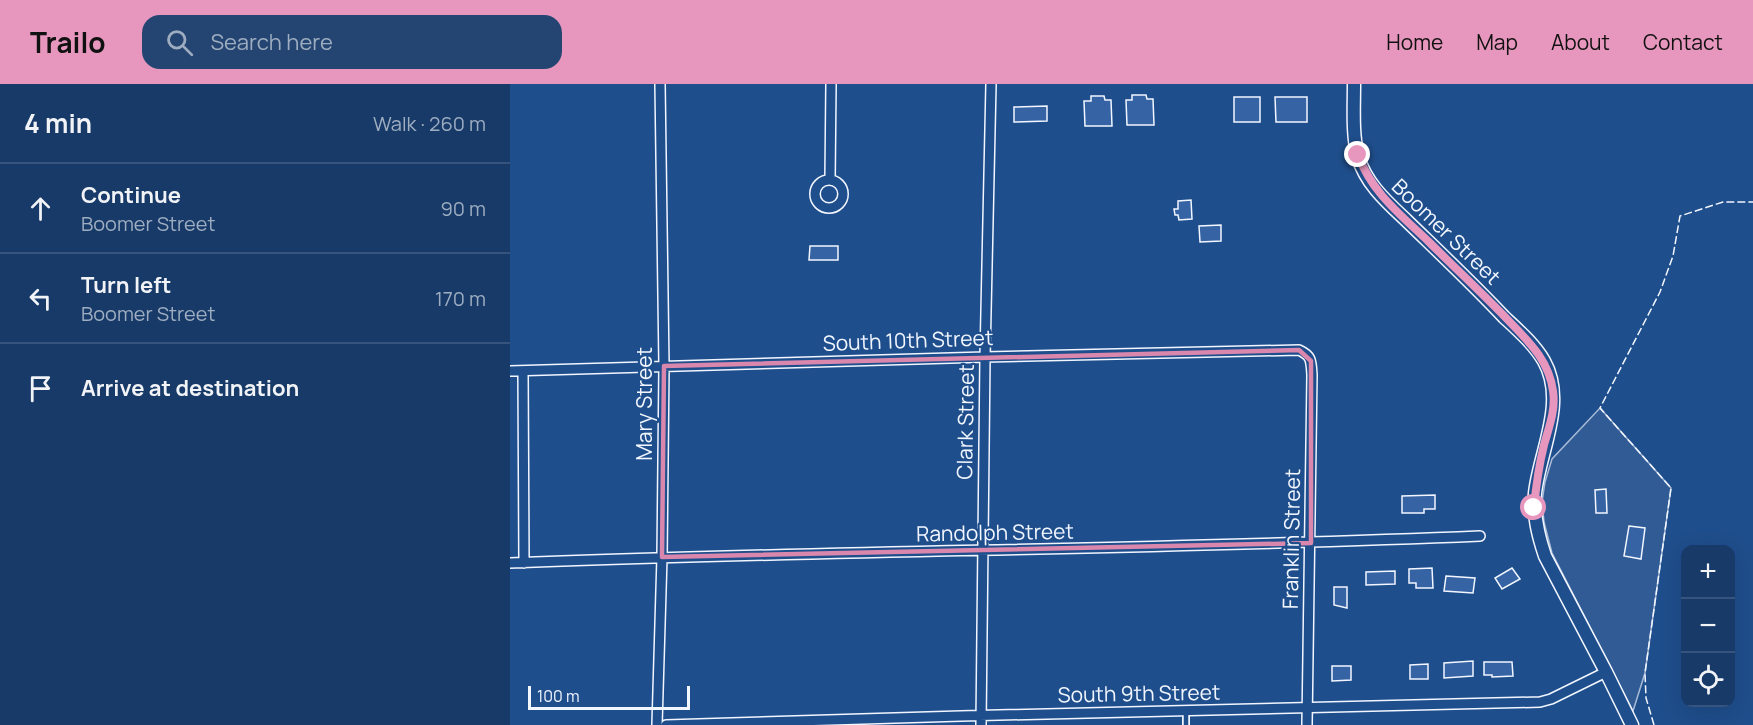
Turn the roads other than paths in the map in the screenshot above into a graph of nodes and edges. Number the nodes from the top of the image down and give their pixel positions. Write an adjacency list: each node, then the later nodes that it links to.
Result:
1 (660, 84): 8 (street, Mary Street)
2 (831, 84): 5 (street)
3 (991, 84): 7 (street, Clark Street)
4 (1354, 84): 17 (street, Boomer Street)
5 (830, 180)
6 (1307, 354): 7 (street, South 10th Street); 12 (street, Franklin Street)
7 (985, 357): 8 (street, South 10th Street); 13 (street, Clark Street)
8 (664, 366): 10 (street, South 10th Street); 14 (street, Mary Street)
9 (510, 371): 10 (street, South 10th Street)
10 (523, 371): 16 (street)
11 (1480, 536): 12 (street, Randolph Street)
12 (1311, 543): 13 (street, Randolph Street); 18 (street, Franklin Street)
13 (983, 551): 14 (street, Randolph Street); 20 (street, Clark Street)
14 (662, 557): 16 (street, Randolph Street); 21 (street, Mary Street)
15 (510, 563): 16 (street, Randolph Street)
16 (524, 563)
17 (1606, 672): 18 (street, South 9th Street); 25 (street, Boomer Street)
18 (1308, 708): 19 (street, South 9th Street); 24 (street, Franklin Street)
19 (1186, 711): 20 (street, South 9th Street); 23 (lane)
20 (981, 720): 22 (street, South 9th Street)
21 (657, 725)
22 (666, 725)
23 (1186, 725)
24 (1307, 725)
25 (1632, 725)

